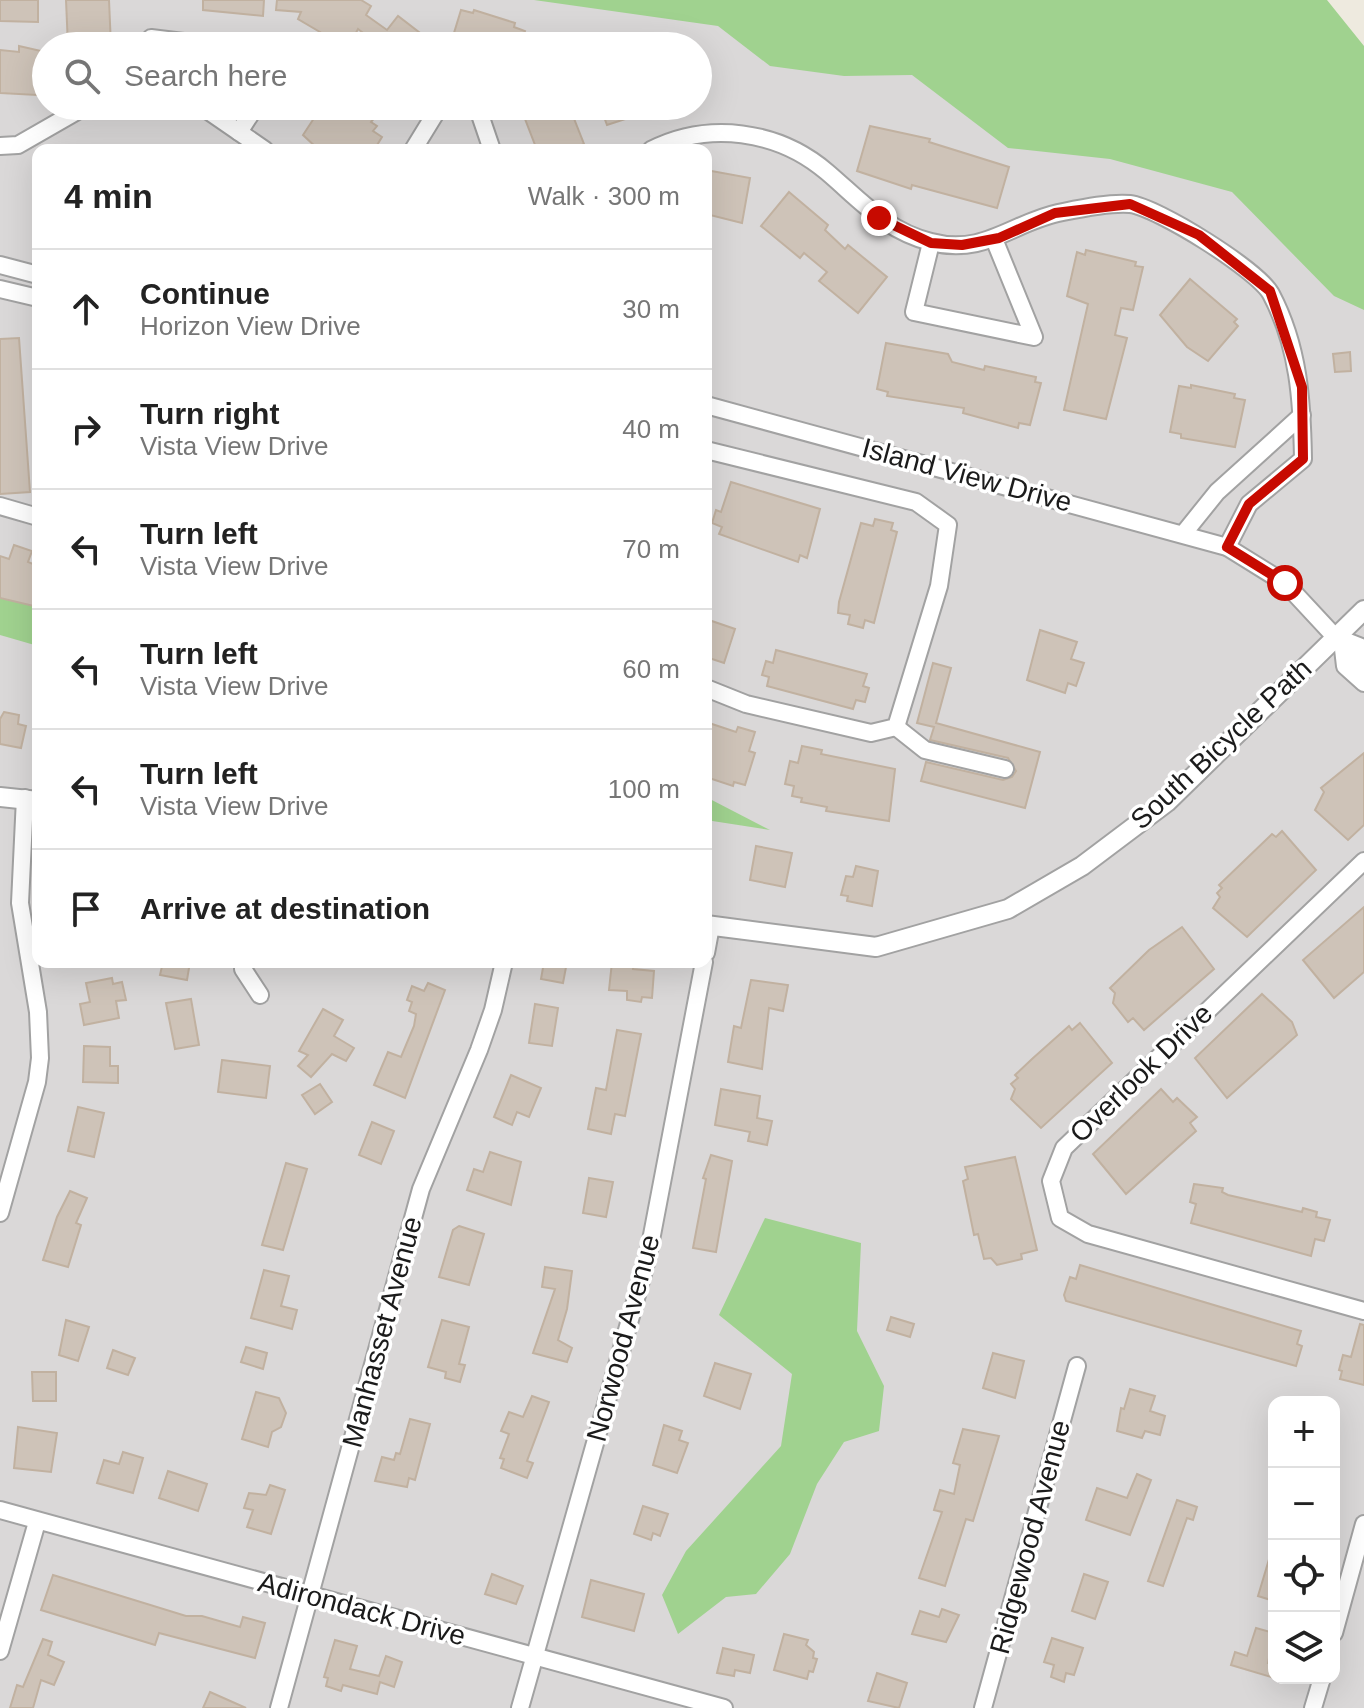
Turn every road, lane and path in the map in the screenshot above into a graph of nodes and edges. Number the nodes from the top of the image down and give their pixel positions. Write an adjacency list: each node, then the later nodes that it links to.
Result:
1 (62, 120): 11 (street)
2 (221, 120): 6 (street)
3 (247, 120): 6 (street)
4 (431, 120): 8 (street)
5 (482, 120): 9 (street)
6 (239, 132): 7 (street)
7 (256, 144)
8 (417, 144)
9 (490, 144)
10 (671, 144): 13 (street)
11 (0, 146)
12 (994, 239): 13 (street); 13 (street); 19 (street)
13 (931, 243)
14 (0, 265): 15 (street)
15 (32, 273)
16 (0, 289): 17 (street)
17 (32, 297)
18 (712, 407): 23 (street, Island View Drive)
19 (1302, 415): 23 (street); 24 (street)
20 (712, 451): 31 (street)
21 (0, 506): 22 (street)
22 (32, 515)
23 (1184, 533): 24 (street, Island View Drive)
24 (1227, 547): 26 (street, Island View Drive)
25 (1364, 610): 26 (street, South Bicycle Path)
26 (1339, 643): 27 (street); 28 (street); 29 (street); 36 (street, South Bicycle Path)
27 (1364, 648)
28 (1364, 668)
29 (1364, 683)
30 (712, 690): 31 (street)
31 (896, 727): 32 (street)
32 (1005, 769)
33 (0, 797): 34 (street)
34 (32, 799): 41 (street)
35 (1364, 861): 42 (street, Overlook Drive)
36 (712, 926)
37 (243, 968): 40 (street)
38 (503, 968): 47 (street, Manhasset Avenue)
39 (703, 968): 50 (street, Norwood Avenue)
40 (260, 995)
41 (0, 1213)
42 (1364, 1311)
43 (1077, 1366): 55 (street, Ridgewood Avenue)
44 (0, 1510): 45 (street, Adirondack Drive)
45 (37, 1522): 47 (street, Adirondack Drive); 49 (street)
46 (1364, 1524): 48 (street)
47 (311, 1595): 50 (street, Adirondack Drive); 52 (street, Manhasset Avenue)
48 (1340, 1612)
49 (0, 1651)
50 (535, 1656): 53 (street, Norwood Avenue); 54 (street, Adirondack Drive)
51 (1320, 1684): 56 (street)
52 (279, 1708)
53 (520, 1708)
54 (724, 1708)
55 (983, 1708)
56 (1313, 1708)

